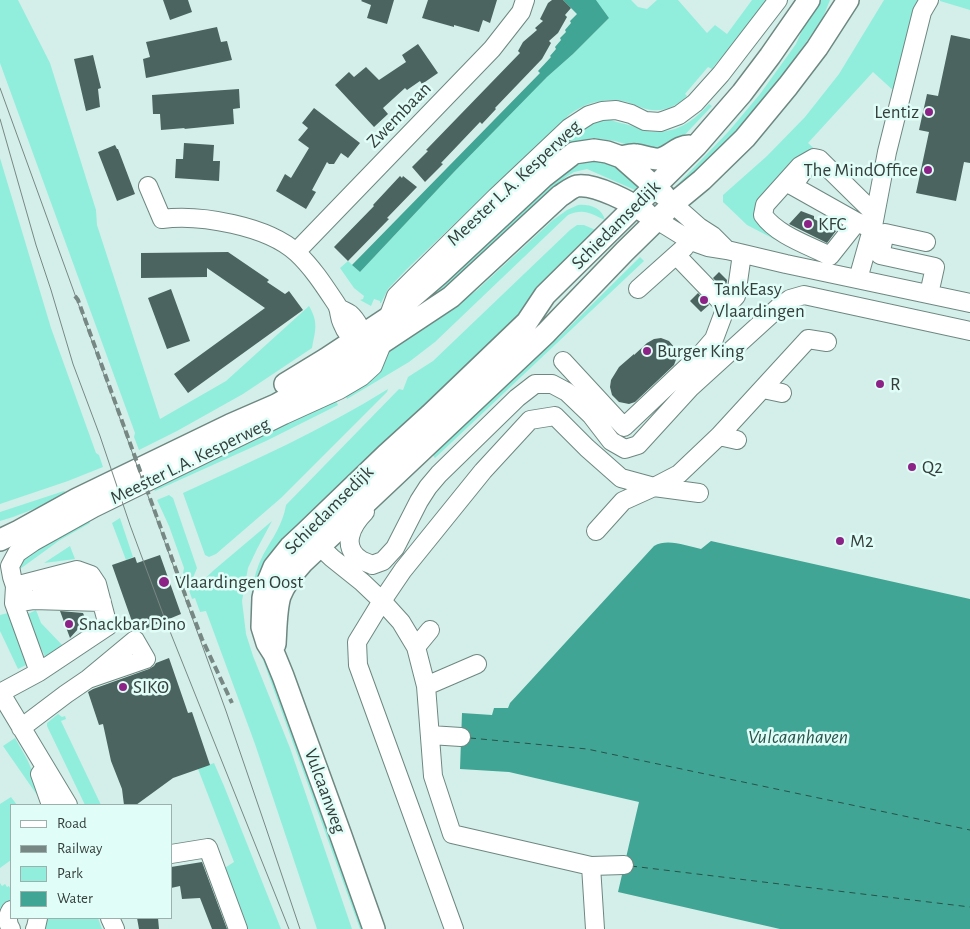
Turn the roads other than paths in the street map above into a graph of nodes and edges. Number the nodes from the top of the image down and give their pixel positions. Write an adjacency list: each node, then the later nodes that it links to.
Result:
1 (525, 0): 17 (street, Zwembaan)
2 (778, 0): 25 (street, Meester L.A. Kesperweg)
3 (809, 0): 6 (main road, Schiedamsedijk)
4 (848, 0): 11 (main road, Schiedamsedijk)
5 (928, 0): 14 (street)
6 (696, 146): 7 (main road); 10 (main road, Schiedamsedijk)
7 (621, 157): 10 (main road, Meester L.A. Kesperweg); 25 (main road, Meester L.A. Kesperweg)
8 (841, 179): 14 (street); 14 (street); 14 (street)
9 (148, 186): 17 (street)
10 (654, 186): 11 (main road, Meester L.A. Kesperweg); 12 (main road, Schiedamsedijk)
11 (673, 204): 13 (main road, Schiedamsedijk); 18 (street, Schiedamsedijk)
12 (636, 206): 13 (main road, Meester L.A. Kesperweg); 28 (main road, Meester L.A. Kesperweg); 40 (main road, Schiedamsedijk)
13 (657, 220): 15 (street, Schiedamsedijk); 34 (main road, Schiedamsedijk)
14 (868, 222): 20 (street)
15 (691, 241): 18 (street, Schiedamsedijk); 19 (street)
16 (926, 242): 22 (street)
17 (296, 252): 28 (street)
18 (734, 252): 20 (street, Schiedamsedijk); 24 (street)
19 (676, 255): 21 (street); 24 (street)
20 (858, 279): 22 (street, Schiedamsedijk)
21 (638, 289)
22 (929, 294): 23 (street, Schiedamsedijk)
23 (970, 303)
24 (726, 307): 29 (street)
25 (388, 318): 28 (main road, Meester L.A. Kesperweg)
26 (970, 331): 34 (street)
27 (827, 342): 30 (street)
28 (367, 343): 37 (main road, Meester L.A. Kesperweg); 42 (street, Meester L.A. Kesperweg)
29 (562, 361)
30 (763, 389): 31 (street); 32 (street)
31 (782, 393)
32 (719, 436): 33 (street); 35 (street)
33 (737, 440)
34 (396, 472): 40 (main road, Schiedamsedijk)
35 (654, 487): 36 (street); 39 (street); 43 (street)
36 (699, 493)
37 (77, 499): 38 (main road, Meester L.A. Kesperweg); 41 (main road, Meester L.A. Kesperweg)
38 (0, 526)
39 (596, 531)
40 (312, 539): 43 (street); 47 (main road, Schiedamsedijk)
41 (0, 540)
42 (15, 594): 44 (street); 44 (street); 49 (street, Meester L.A. Kesperweg)
43 (382, 601): 46 (street); 65 (street)
44 (102, 602): 49 (street)
45 (430, 630): 46 (street)
46 (416, 647): 51 (street)
47 (274, 654): 64 (main road, Vulcaanweg)
48 (477, 664): 51 (street)
49 (39, 672): 52 (street)
50 (88, 680): 53 (street)
51 (426, 686): 54 (street)
52 (0, 692): 53 (street)
53 (23, 732): 56 (street); 57 (street)
54 (430, 735): 55 (street); 59 (street)
55 (461, 737)
56 (51, 804)
57 (67, 804)
58 (172, 854): 63 (street)
59 (591, 866): 60 (street); 66 (street)
60 (624, 866)
61 (10, 912): 62 (street)
62 (11, 929)
63 (238, 929)
64 (374, 929)
65 (454, 929)
66 (595, 929)

